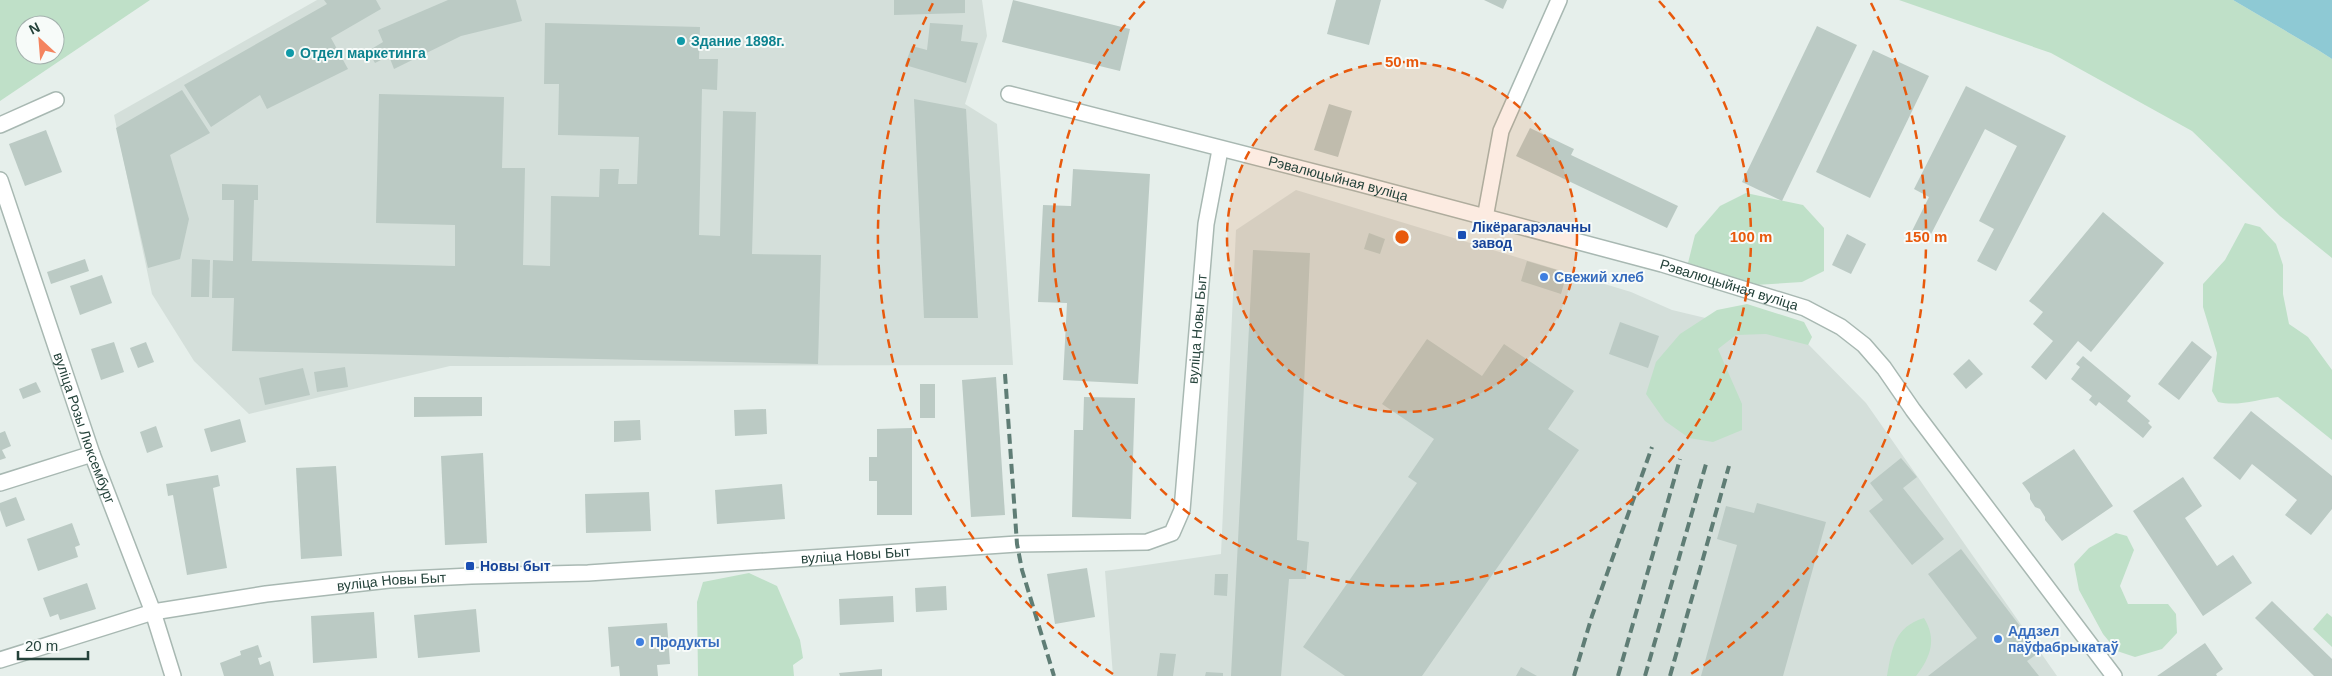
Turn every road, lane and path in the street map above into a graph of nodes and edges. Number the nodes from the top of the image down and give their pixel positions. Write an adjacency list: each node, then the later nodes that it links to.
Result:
1 (1559, 0): 7 (street)
2 (1009, 94): 5 (street, Рэвалюцыйная вуліца)
3 (56, 100): 4 (street)
4 (0, 125)
5 (1220, 150): 7 (street, Рэвалюцыйная вуліца); 10 (street, вуліца Новы Быт)
6 (0, 180): 8 (street, вуліца Розы Люксембург)
7 (1485, 218): 13 (street, Рэвалюцыйная вуліца)
8 (92, 454): 9 (street); 10 (street, вуліца Розы Люксембург)
9 (0, 483)
10 (153, 612): 11 (street, вуліца Новы Быт); 12 (street, вуліца Розы Люксембург)
11 (0, 660)
12 (173, 676)
13 (2114, 676)

